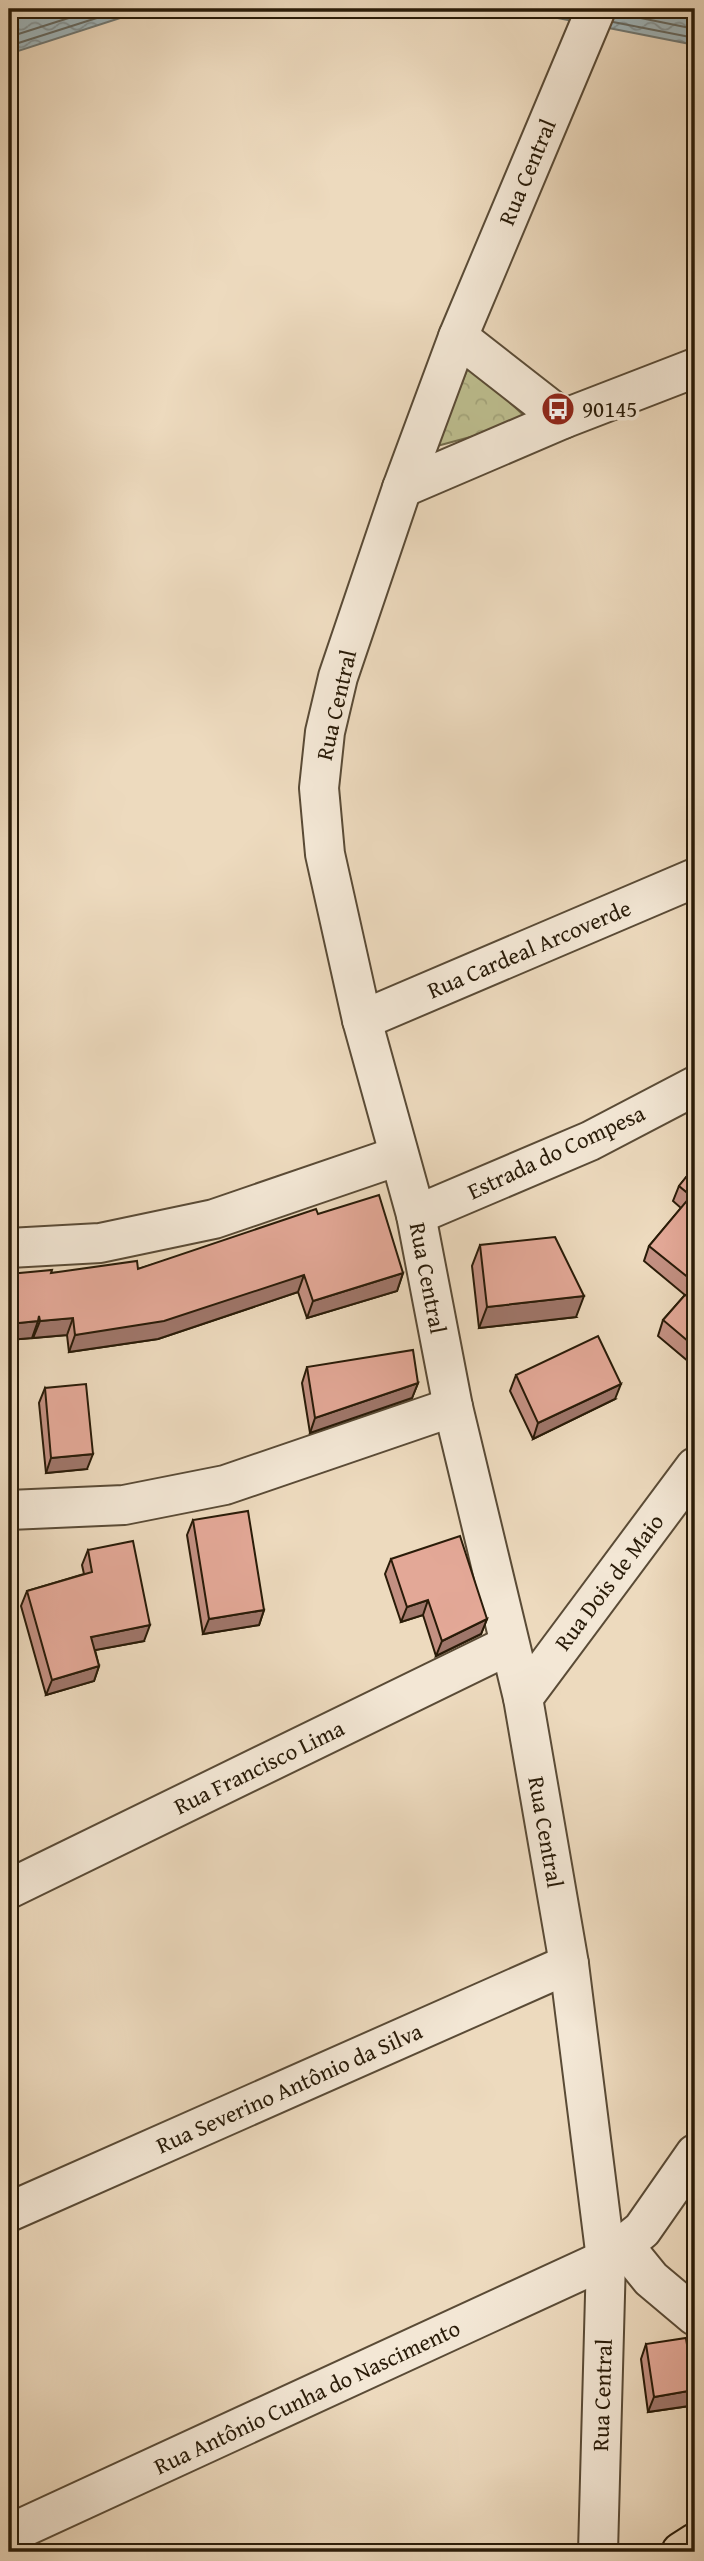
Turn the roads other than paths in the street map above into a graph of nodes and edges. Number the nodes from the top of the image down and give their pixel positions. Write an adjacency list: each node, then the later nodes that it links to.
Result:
1 (596, 9): 2 (street, Rua Central)
2 (458, 337): 4 (street); 5 (street, Rua Central)
3 (695, 368): 4 (street)
4 (563, 419): 5 (street)
5 (402, 488): 7 (street, Rua Central)
6 (695, 878): 7 (street, Rua Cardeal Arcoverde)
7 (362, 1020): 9 (street, Rua Central)
8 (695, 1086): 10 (street, Estrada do Compesa)
9 (398, 1156): 10 (street, Rua Central); 11 (street)
10 (416, 1214): 12 (street, Rua Central)
11 (9, 1248)
12 (453, 1407): 14 (street); 15 (street, Rua Central)
13 (695, 1467): 16 (street, Rua Dois de Maio)
14 (9, 1510)
15 (509, 1645): 16 (street, Rua Central); 17 (street, Rua Francisco Lima)
16 (523, 1698): 18 (street, Rua Central)
17 (9, 1889)
18 (569, 1964): 20 (street, Rua Severino Antônio da Silva); 21 (street, Rua Central)
19 (695, 2154): 21 (street)
20 (9, 2212)
21 (616, 2253): 22 (street); 23 (street, Rua Antônio Cunha do Nascimento); 25 (street, Rua Central)
22 (695, 2316)
23 (9, 2535)
24 (695, 2543): 26 (highway)
25 (598, 2552)
26 (681, 2552)

